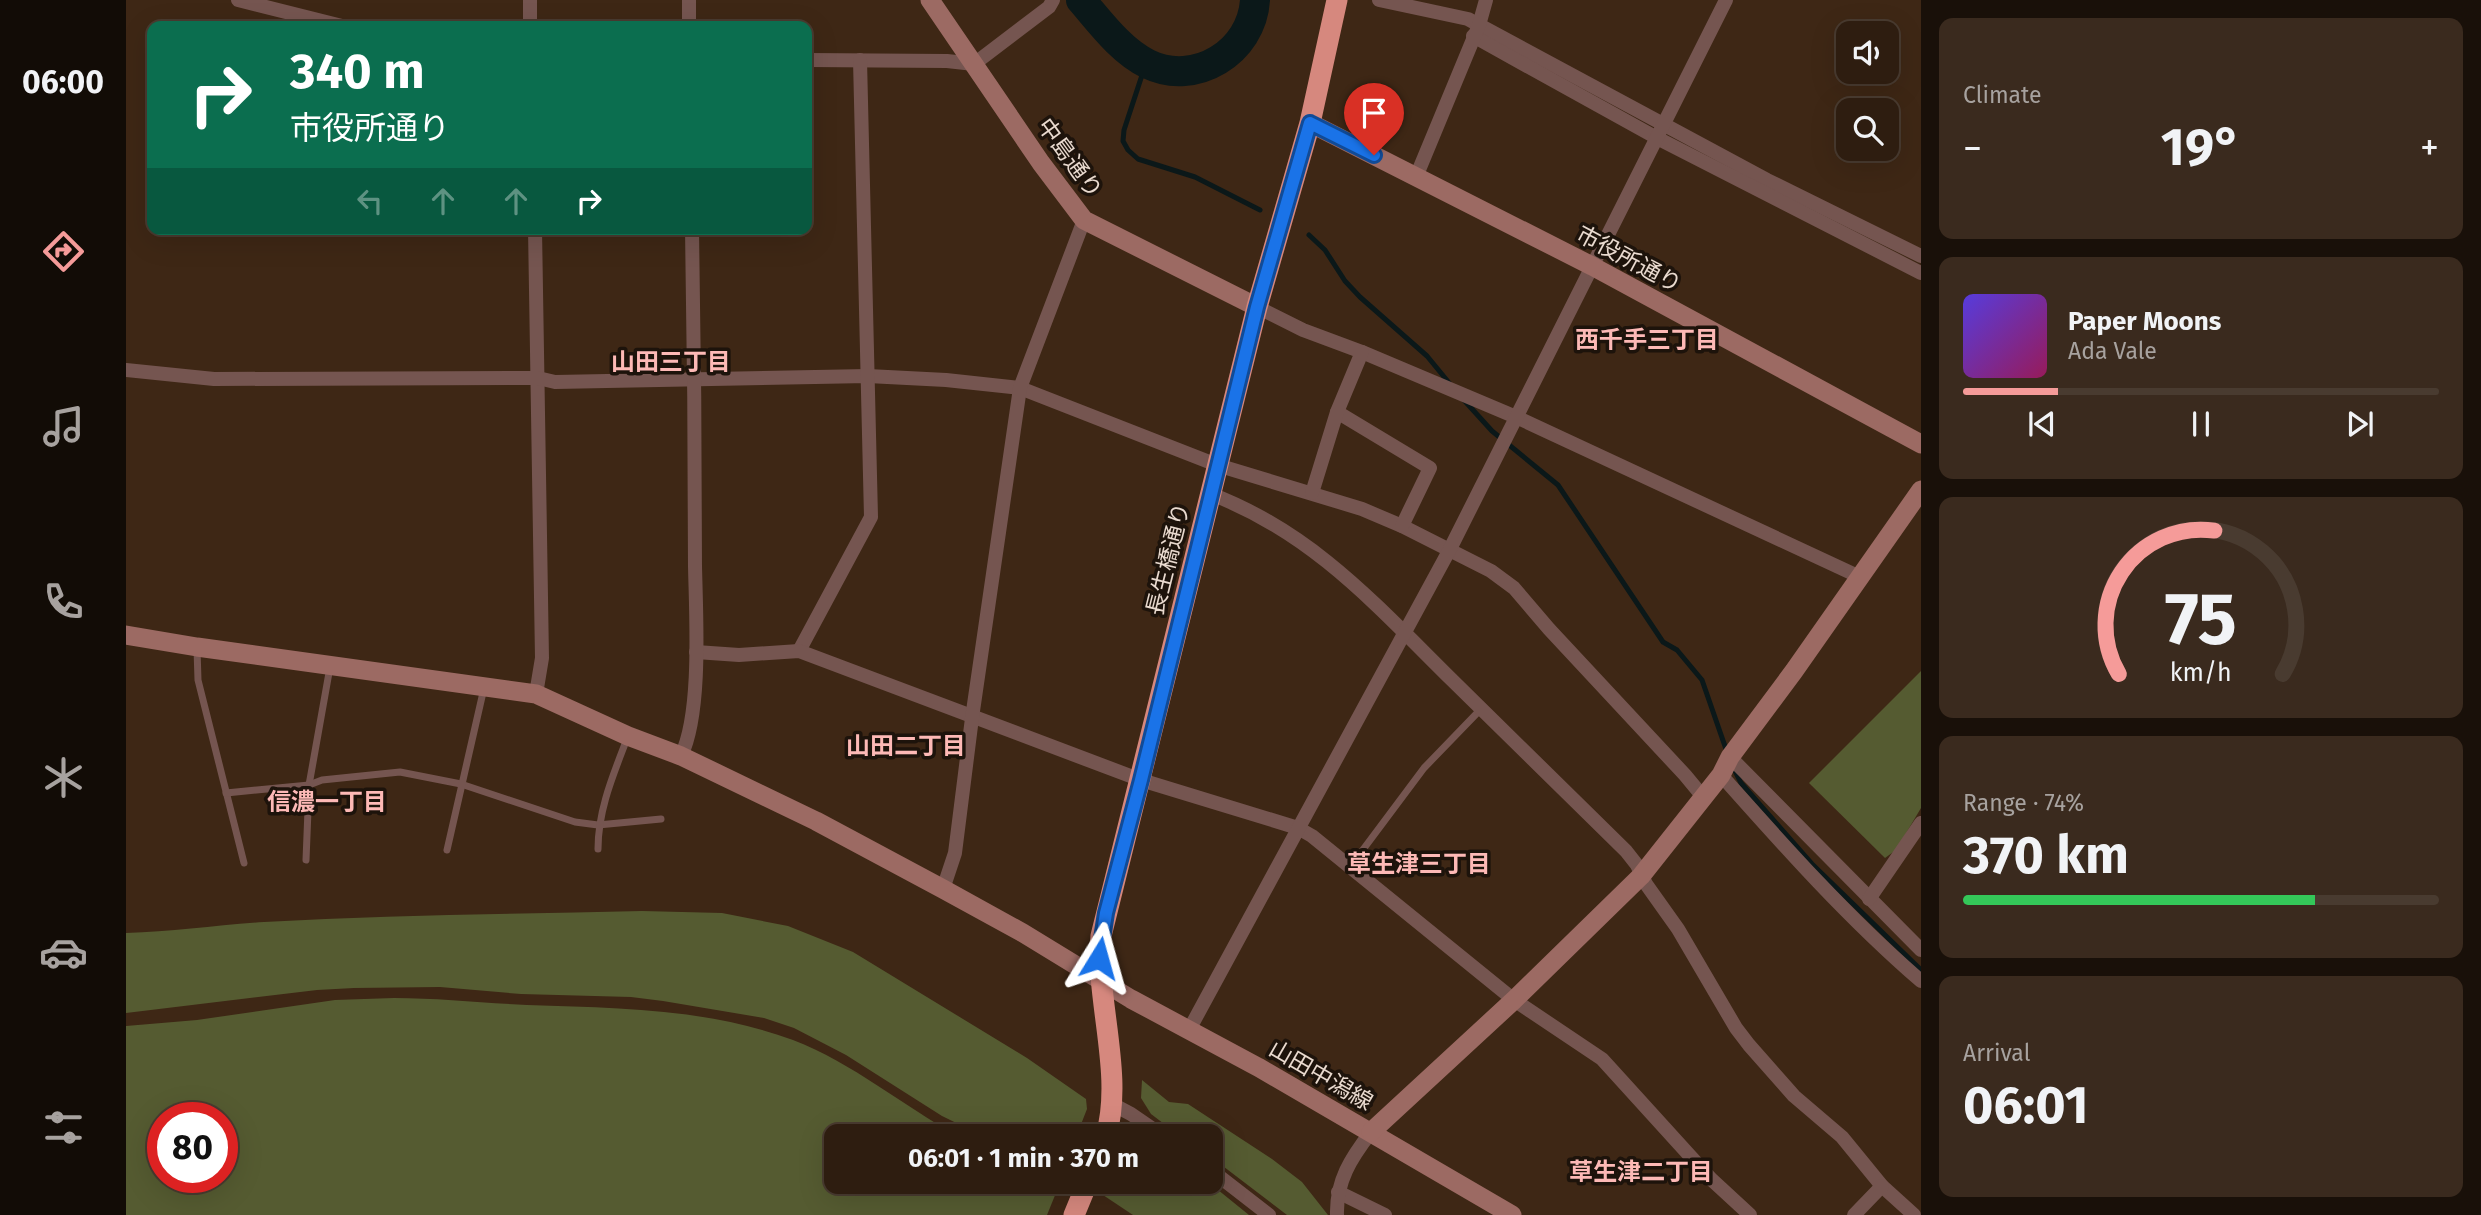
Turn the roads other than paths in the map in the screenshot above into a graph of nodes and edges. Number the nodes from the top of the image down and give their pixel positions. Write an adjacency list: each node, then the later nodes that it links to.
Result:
1 (238, 0): 10 (street)
2 (530, 0): 12 (street)
3 (689, 0): 13 (street)
4 (930, 0): 17 (street, 中島通り)
5 (1337, 0): 18 (highway, 長生橋通り)
6 (1379, 0): 14 (street)
7 (1486, 0): 14 (street)
8 (1726, 0): 19 (street)
9 (1051, 4): 17 (street)
10 (289, 7): 11 (street)
11 (328, 21)
12 (530, 21)
13 (689, 21)
14 (1476, 30): 19 (street); 20 (street); 21 (street)
15 (812, 60): 16 (street)
16 (860, 60): 17 (street); 31 (street)
17 (974, 64): 22 (street, 中島通り)
18 (1310, 123): 21 (street, 市役所通り); 28 (highway, 長生橋通り)
19 (1664, 124): 20 (street); 25 (street)
20 (1657, 138): 26 (street); 27 (street)
21 (1416, 177): 26 (street, 市役所通り)
22 (1084, 220): 28 (street, 中島通り); 34 (street)
23 (535, 235): 32 (street)
24 (692, 235): 33 (street)
25 (1921, 256)
26 (1592, 266): 36 (street); 37 (street, 市役所通り)
27 (1921, 273)
28 (1257, 307): 29 (street); 38 (highway, 長生橋通り)
29 (1362, 352): 35 (street); 36 (street)
30 (126, 370): 32 (street)
31 (868, 376): 33 (street); 34 (street); 48 (street)
32 (538, 378): 33 (street); 52 (street)
33 (695, 380): 49 (street)
34 (1020, 388): 38 (street); 54 (street)
35 (1337, 412): 40 (street); 42 (street)
36 (1516, 416): 43 (street); 44 (street)
37 (1921, 444)
38 (1217, 465): 40 (street); 41 (highway, 長生橋通り)
39 (1921, 490): 44 (street)
40 (1312, 493): 42 (street)
41 (1211, 494): 45 (street); 59 (highway, 長生橋通り)
42 (1402, 526): 43 (street)
43 (1450, 549): 45 (street); 63 (street)
44 (1860, 577): 57 (street)
45 (1405, 634): 53 (street); 67 (street)
46 (126, 635): 47 (street, 山田中潟線)
47 (197, 647): 50 (street, 山田中潟線); 62 (lane)
48 (799, 651): 49 (street); 54 (street)
49 (696, 652): 56 (street)
50 (331, 664): 51 (street, 山田中潟線); 61 (lane)
51 (484, 688): 52 (street, 山田中潟線); 60 (lane)
52 (536, 694): 55 (street, 山田中潟線)
53 (1481, 709): 72 (lane); 73 (street)
54 (972, 718): 59 (street); 74 (street)
55 (628, 736): 56 (street, 山田中潟線); 66 (lane)
56 (681, 756): 74 (street, 山田中潟線)
57 (1730, 757): 58 (street); 75 (street)
58 (1720, 775): 63 (street); 77 (street)
59 (1141, 780): 67 (street); 78 (highway, 長生橋通り)
60 (461, 784): 61 (lane); 66 (lane); 69 (lane)
61 (309, 785): 62 (lane); 70 (lane)
62 (226, 793): 71 (lane)
63 (1704, 798): 73 (street)
64 (661, 819): 66 (lane)
65 (1921, 823): 75 (street)
66 (598, 825): 68 (lane)
67 (1298, 828): 72 (street); 80 (street)
68 (598, 849)
69 (447, 850)
70 (306, 860)
71 (244, 863)
72 (1350, 867): 79 (street)
73 (1641, 876): 79 (street); 86 (street)
74 (943, 889): 78 (street, 山田中潟線)
75 (1869, 899): 76 (street)
76 (1921, 950)
77 (1921, 981)
78 (1103, 982): 80 (street, 山田中潟線); 81 (highway, 長生橋通り)
79 (1514, 1000): 84 (street); 94 (street)
80 (1189, 1030): 84 (street, 山田中潟線)
81 (1112, 1104): 82 (highway, 長生橋通り); 83 (street)
82 (1108, 1124)
83 (1146, 1124)
84 (1371, 1132): 87 (street); 93 (street, 山田中潟線)
85 (1223, 1179): 90 (street)
86 (1882, 1186): 95 (street); 96 (street)
87 (1338, 1192): 91 (street); 92 (street)
88 (1083, 1194): 89 (highway)
89 (1074, 1215)
90 (1269, 1215)
91 (1337, 1215)
92 (1385, 1215)
93 (1512, 1215)
94 (1750, 1215)
95 (1854, 1215)
96 (1914, 1215)

